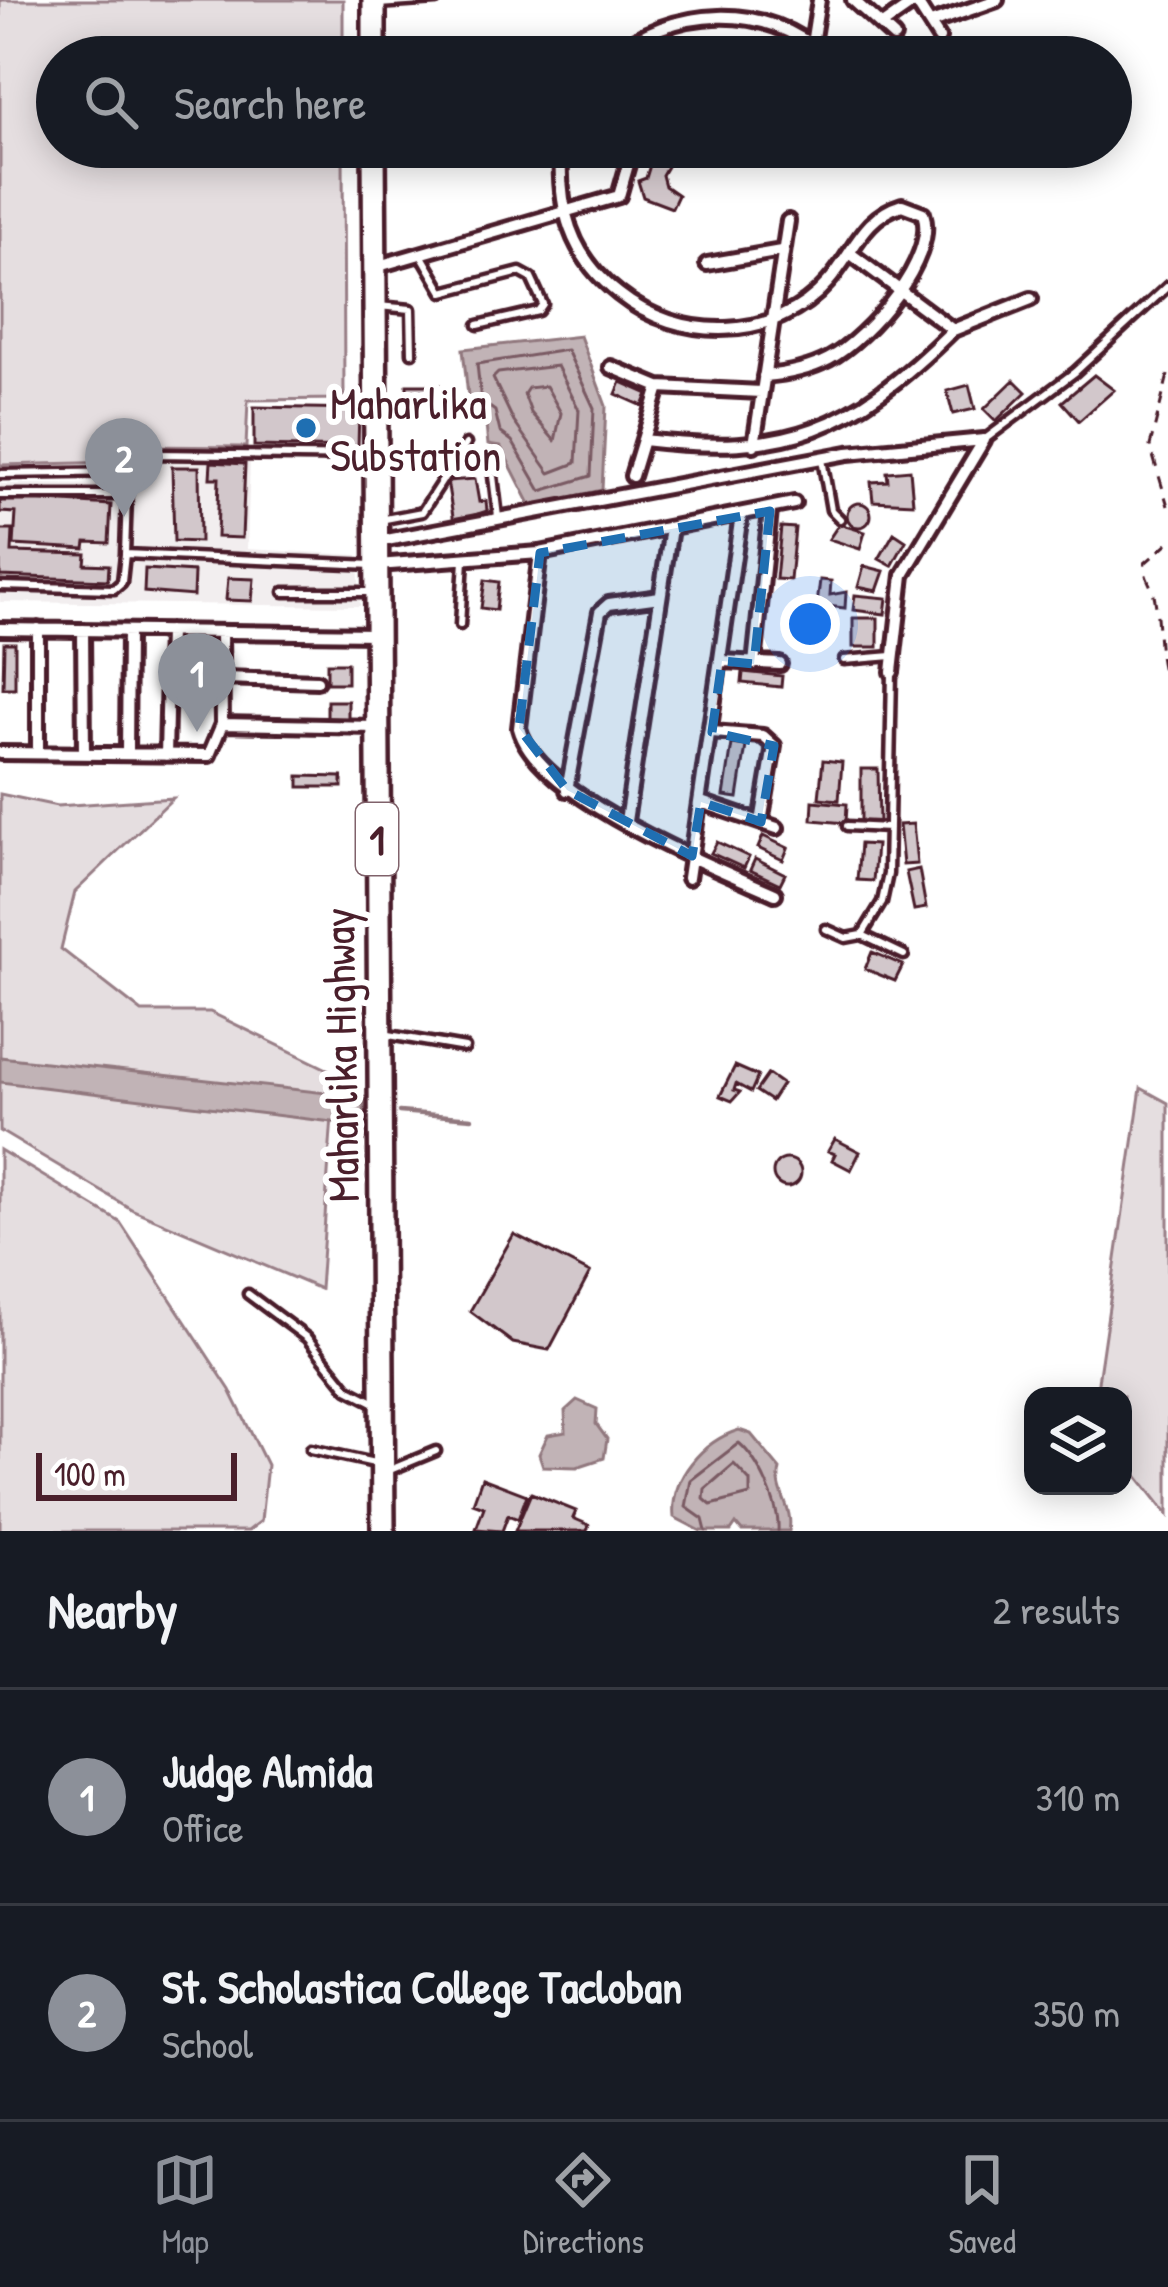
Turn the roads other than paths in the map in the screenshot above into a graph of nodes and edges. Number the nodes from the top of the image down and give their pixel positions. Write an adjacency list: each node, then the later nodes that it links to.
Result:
1 (436, 0): 6 (lane)
2 (819, 0): 12 (street)
3 (853, 0): 8 (street)
4 (998, 0): 7 (street)
5 (917, 1): 7 (street); 8 (street)
6 (374, 2): 9 (highway)
7 (932, 22): 14 (street)
8 (882, 26): 13 (street)
9 (374, 36)
10 (644, 36): 11 (street)
11 (784, 36)
12 (813, 36)
13 (893, 36)
14 (938, 36)
15 (374, 168): 24 (highway, Maharlika Highway / 1)
16 (561, 168): 18 (street)
17 (628, 168): 18 (street)
18 (562, 215): 21 (street); 29 (street)
19 (788, 221): 20 (street)
20 (781, 251): 23 (street); 29 (street)
21 (420, 253): 24 (street); 30 (lane)
22 (851, 254): 26 (street); 26 (street); 29 (street)
23 (707, 264)
24 (375, 267): 28 (highway, Maharlika Highway / 1)
25 (1168, 286): 38 (lane)
26 (898, 292): 31 (street); 34 (street)
27 (1030, 299): 31 (street)
28 (375, 306): 32 (lane); 41 (highway, Maharlika Highway / 1)
29 (771, 321): 34 (street)
30 (478, 326)
31 (953, 330): 40 (street)
32 (412, 352)
33 (610, 367): 35 (street)
34 (764, 376): 36 (street)
35 (659, 388): 36 (street); 37 (street)
36 (761, 392): 40 (street)
37 (644, 440): 40 (street); 45 (street)
38 (984, 440): 42 (street); 69 (street)
39 (466, 444): 53 (lane)
40 (754, 445)
41 (376, 457): 43 (lane); 53 (highway, Maharlika Highway / 1)
42 (821, 459): 50 (lane); 51 (street)
43 (0, 474)
44 (493, 476): 51 (lane)
45 (632, 476)
46 (0, 495): 55 (lane)
47 (794, 503): 48 (street)
48 (770, 511): 49 (street); 72 (street)
49 (740, 515): 52 (street); 71 (street)
50 (840, 519)
51 (499, 521): 53 (street)
52 (670, 528): 54 (street); 60 (street)
53 (376, 543): 55 (lane); 56 (street); 59 (highway, Maharlika Highway / 1)
54 (540, 553): 56 (street); 85 (street)
55 (125, 554): 57 (lane)
56 (464, 556): 61 (lane)
57 (0, 586)
58 (284, 592): 59 (lane)
59 (376, 592): 68 (highway, Maharlika Highway / 1)
60 (660, 597): 85 (street); 87 (street)
61 (460, 626)
62 (0, 628): 63 (street)
63 (38, 629): 64 (street); 80 (street)
64 (83, 630): 66 (street); 82 (street)
65 (169, 631): 66 (street); 67 (street); 84 (street)
66 (128, 632): 83 (street)
67 (220, 632): 68 (street); 75 (street)
68 (376, 634): 78 (highway, Maharlika Highway / 1)
69 (892, 656): 70 (lane); 74 (street)
70 (844, 660)
71 (722, 662): 72 (street); 79 (street)
72 (754, 664): 73 (street)
73 (780, 664)
74 (892, 672): 91 (lane)
75 (224, 678): 76 (street); 77 (street)
76 (317, 681)
77 (222, 724): 78 (street); 84 (street)
78 (376, 728): 98 (highway, Maharlika Highway / 1)
79 (712, 732): 86 (street); 88 (street)
80 (38, 752): 81 (street); 82 (street)
81 (0, 753)
82 (84, 753): 83 (street)
83 (127, 754): 84 (street)
84 (166, 755)
85 (567, 790): 87 (street)
86 (701, 802): 88 (street); 92 (street)
87 (626, 821): 92 (street)
88 (761, 822): 90 (street)
89 (847, 826): 91 (lane)
90 (777, 828)
91 (889, 828): 96 (lane)
92 (692, 856): 93 (street); 94 (street)
93 (688, 878)
94 (775, 894)
95 (826, 929): 96 (lane)
96 (862, 935): 97 (lane)
97 (904, 955)
98 (380, 1034): 99 (lane); 101 (highway, Maharlika Highway / 1)
99 (465, 1048)
100 (248, 1294): 101 (lane)
101 (382, 1407): 104 (highway, Maharlika Highway / 1)
102 (311, 1449): 104 (lane)
103 (436, 1451): 104 (lane)
104 (383, 1468): 105 (highway, Maharlika Highway / 1)
105 (383, 1531)

